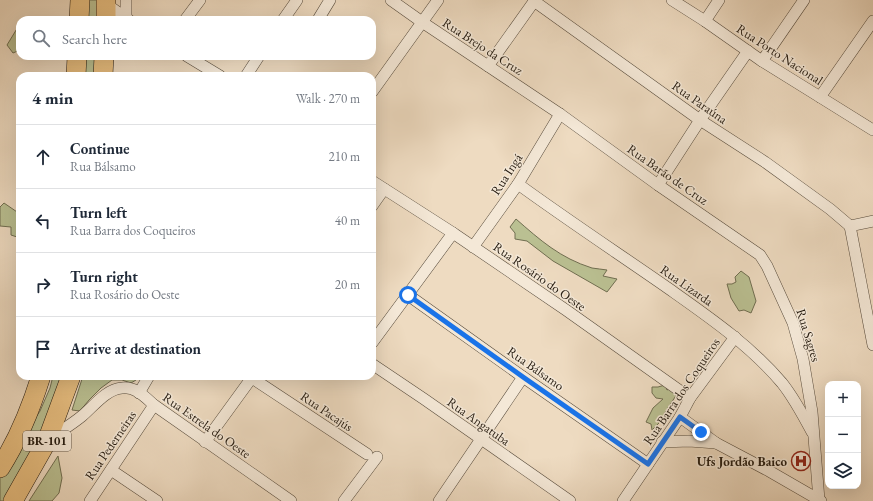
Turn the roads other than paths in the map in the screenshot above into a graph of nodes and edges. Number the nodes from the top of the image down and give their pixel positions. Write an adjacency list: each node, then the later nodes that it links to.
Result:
1 (80, 0): 13 (highway)
2 (126, 0): 15 (street)
3 (200, 0): 16 (street)
4 (297, 0): 17 (street)
5 (330, 0): 18 (street)
6 (391, 0): 20 (street, Rua Brejo da Cruz)
7 (438, 0): 20 (street)
8 (672, 0): 19 (street, Rua Porto Nacional)
9 (719, 0): 19 (street)
10 (804, 0): 27 (street)
11 (535, 1): 28 (street); 36 (street, Rua Paraúna)
12 (106, 8): 14 (street)
13 (79, 16)
14 (121, 16)
15 (127, 16)
16 (188, 16)
17 (287, 16)
18 (320, 16)
19 (705, 21): 22 (street, Rua Porto Nacional)
20 (422, 22): 28 (street, Rua Brejo da Cruz); 33 (street)
21 (873, 22): 34 (street)
22 (748, 52): 27 (street, Rua Porto Nacional); 36 (street)
23 (77, 60): 29 (highway)
24 (104, 60): 30 (highway)
25 (194, 60): 31 (street)
26 (256, 60): 32 (street)
27 (762, 61): 34 (street, Rua Porto Nacional)
28 (488, 66): 35 (street, Rua Brejo da Cruz)
29 (76, 72)
30 (103, 72)
31 (213, 72)
32 (249, 72)
33 (376, 86)
34 (820, 97): 37 (street, Rua Porto Nacional)
35 (560, 114): 39 (street, Rua Ingá); 40 (street, Rua Barão de Cruz)
36 (700, 120): 40 (street); 44 (street, Rua Paraúna)
37 (873, 130)
38 (376, 184): 41 (street, Rua Rosário do Oeste)
39 (518, 184): 46 (street, Rua Ingá); 49 (street, Rua Lizarda)
40 (658, 185): 47 (street, Rua Barão de Cruz)
41 (384, 189): 42 (street); 45 (street, Rua Rosário do Oeste)
42 (376, 200)
43 (873, 221): 44 (street)
44 (850, 226): 51 (street)
45 (453, 233): 46 (street, Rua Rosário do Oeste); 48 (street)
46 (473, 247): 60 (street, Rua Rosário do Oeste)
47 (760, 255): 63 (street, Rua Sagres)
48 (408, 295): 50 (street); 53 (street, Rua Bálsamo)
49 (735, 337): 60 (street, Rua Barra dos Coqueiros); 63 (street, Rua Lizarda)
50 (376, 338)
51 (873, 345)
52 (376, 367): 64 (street, Rua Angatuba)
53 (523, 377): 64 (street); 69 (street, Rua Bálsamo)
54 (40, 380): 70 (highway, BR-101)
55 (70, 380): 65 (highway, BR-101)
56 (147, 380): 59 (street)
57 (251, 380): 66 (street)
58 (258, 380): 77 (street, Rua Pacajús)
59 (139, 393): 61 (street, Rua Estrela do Oeste); 65 (street, Rua Estrela do Oeste)
60 (690, 398): 62 (street, Rua Barra dos Coqueiros)
61 (154, 405): 66 (street, Rua Estrela do Oeste); 71 (street, Rua Pederneiras)
62 (680, 417): 67 (street, Rua Barra dos Coqueiros); 68 (street)
63 (814, 435): 72 (street, Rua Sagres)
64 (480, 439): 78 (street); 79 (street, Rua Angatuba)
65 (47, 441): 73 (highway, BR-101)
66 (205, 442): 76 (street, Rua Estrela do Oeste)
67 (662, 442): 68 (street); 69 (street, Rua Barra dos Coqueiros)
68 (716, 442): 72 (street)
69 (648, 464): 80 (street, Rua Barra dos Coqueiros)
70 (0, 468)
71 (111, 470): 74 (street, Rua Pederneiras); 75 (street)
72 (820, 500)
73 (13, 501)
74 (90, 501)
75 (157, 501)
76 (290, 501)
77 (344, 501)
78 (439, 501)
79 (570, 501)
80 (623, 501)

